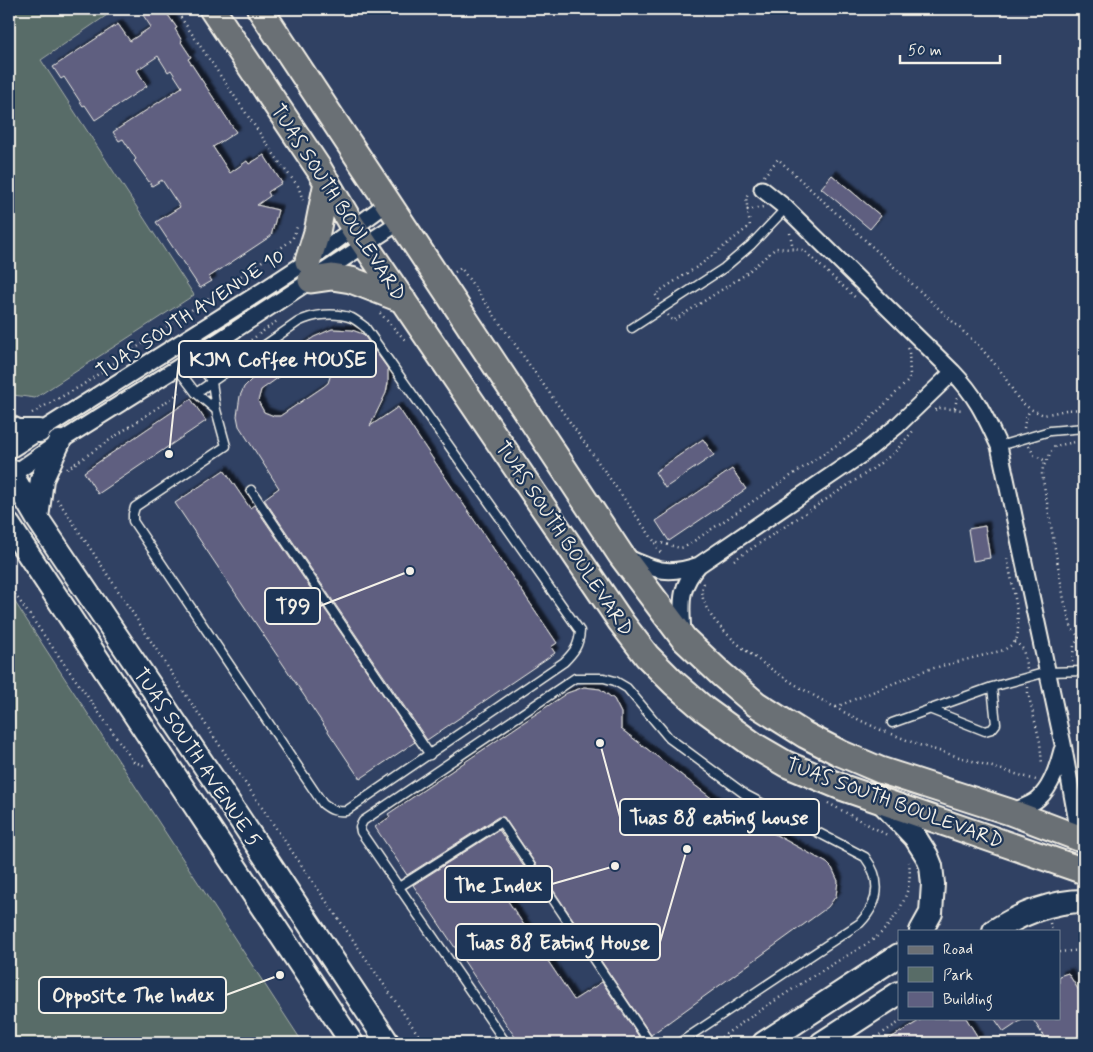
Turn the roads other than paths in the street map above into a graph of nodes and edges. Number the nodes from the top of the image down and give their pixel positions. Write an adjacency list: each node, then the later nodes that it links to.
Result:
1 (212, 9): 3 (main road, TUAS SOUTH BOULEVARD)
2 (260, 9): 6 (main road, TUAS SOUTH BOULEVARD)
3 (326, 182): 7 (main road, TUAS SOUTH BOULEVARD); 8 (main road)
4 (762, 189): 5 (street)
5 (786, 208): 10 (lane); 13 (street)
6 (395, 212): 7 (street, TUAS SOUTH AVENUE 10); 7 (street, TUAS SOUTH AVENUE 10); 27 (main road, TUAS SOUTH BOULEVARD)
7 (359, 236): 8 (street, TUAS SOUTH AVENUE 10); 8 (street, TUAS SOUTH AVENUE 10); 9 (main road, TUAS SOUTH BOULEVARD)
8 (309, 270): 9 (main road); 11 (street, TUAS SOUTH AVENUE 10); 17 (street, TUAS SOUTH AVENUE 10)
9 (403, 300): 37 (main road, TUAS SOUTH BOULEVARD)
10 (632, 328)
11 (194, 356): 12 (street, TUAS SOUTH AVENUE 10); 14 (lane)
12 (177, 368): 15 (lane); 19 (street, TUAS SOUTH AVENUE 10)
13 (953, 372): 20 (street); 28 (street)
14 (212, 382): 15 (lane); 16 (lane); 36 (lane)
15 (196, 393): 16 (lane)
16 (216, 410): 36 (lane)
17 (25, 425): 21 (street, TUAS SOUTH AVENUE 10)
18 (1084, 428): 20 (lane)
19 (59, 442): 22 (street, TUAS SOUTH AVENUE 10); 24 (main road)
20 (999, 446): 31 (street)
21 (9, 451)
22 (10, 474): 24 (main road, TUAS SOUTH AVENUE 5)
23 (251, 490): 36 (lane)
24 (37, 518): 49 (main road, TUAS SOUTH AVENUE 5)
25 (9, 525): 26 (main road, TUAS SOUTH AVENUE 5)
26 (17, 547): 48 (main road, TUAS SOUTH AVENUE 5)
27 (621, 555): 28 (street); 29 (main road, TUAS SOUTH BOULEVARD)
28 (703, 571): 29 (street)
29 (684, 639): 38 (main road, TUAS SOUTH BOULEVARD)
30 (1084, 671): 31 (lane)
31 (1047, 672): 32 (lane); 35 (street)
32 (992, 687): 33 (lane); 33 (lane)
33 (929, 708): 34 (lane)
34 (892, 723)
35 (1063, 744): 38 (street); 39 (street)
36 (430, 754)
37 (879, 799): 40 (main road, TUAS SOUTH BOULEVARD); 43 (main road)
38 (1010, 812): 39 (main road, TUAS SOUTH BOULEVARD)
39 (1082, 840)
40 (1084, 871)
41 (399, 887): 47 (lane); 50 (lane); 51 (lane)
42 (1084, 901): 44 (main road)
43 (922, 930)
44 (996, 930)
45 (898, 956): 52 (main road)
46 (898, 994): 53 (main road)
47 (683, 1042)
48 (352, 1043)
49 (388, 1043)
50 (506, 1043)
51 (650, 1043)
52 (764, 1043)
53 (822, 1043)

